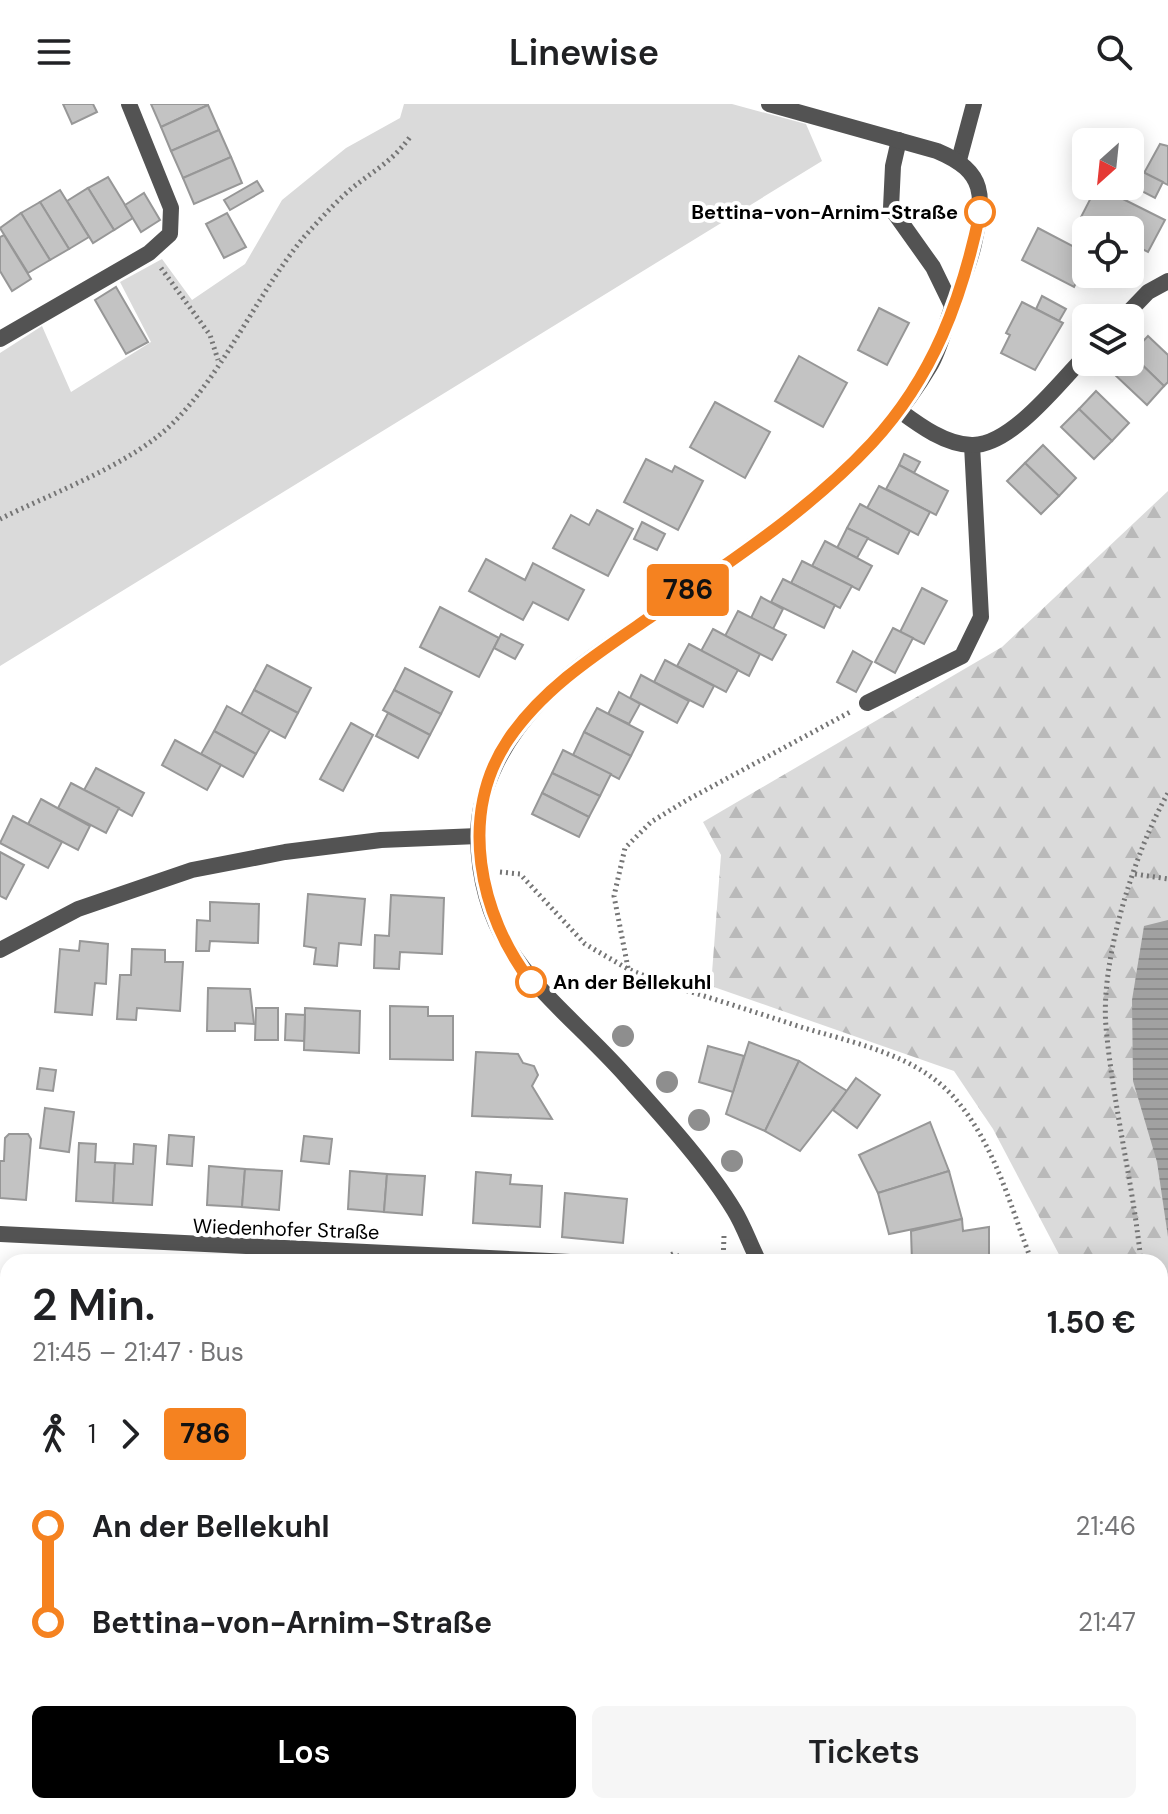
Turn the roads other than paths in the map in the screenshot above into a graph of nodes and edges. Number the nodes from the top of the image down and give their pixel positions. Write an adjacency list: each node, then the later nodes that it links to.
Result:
1 (129, 104): 9 (street)
2 (769, 104): 4 (street)
3 (974, 104): 5 (street)
4 (899, 140): 5 (street); 8 (street)
5 (959, 160): 8 (street)
6 (1168, 281): 7 (street)
7 (1136, 304)
8 (952, 306): 11 (street)
9 (0, 339)
10 (1072, 369): 12 (street)
11 (900, 411): 12 (street); 14 (street)
12 (972, 445): 13 (street)
13 (867, 703)
14 (478, 836): 15 (street); 18 (street)
15 (0, 950)
16 (0, 1234): 17 (street, Wiedenhofer Straße)
17 (407, 1254)
18 (755, 1254)

